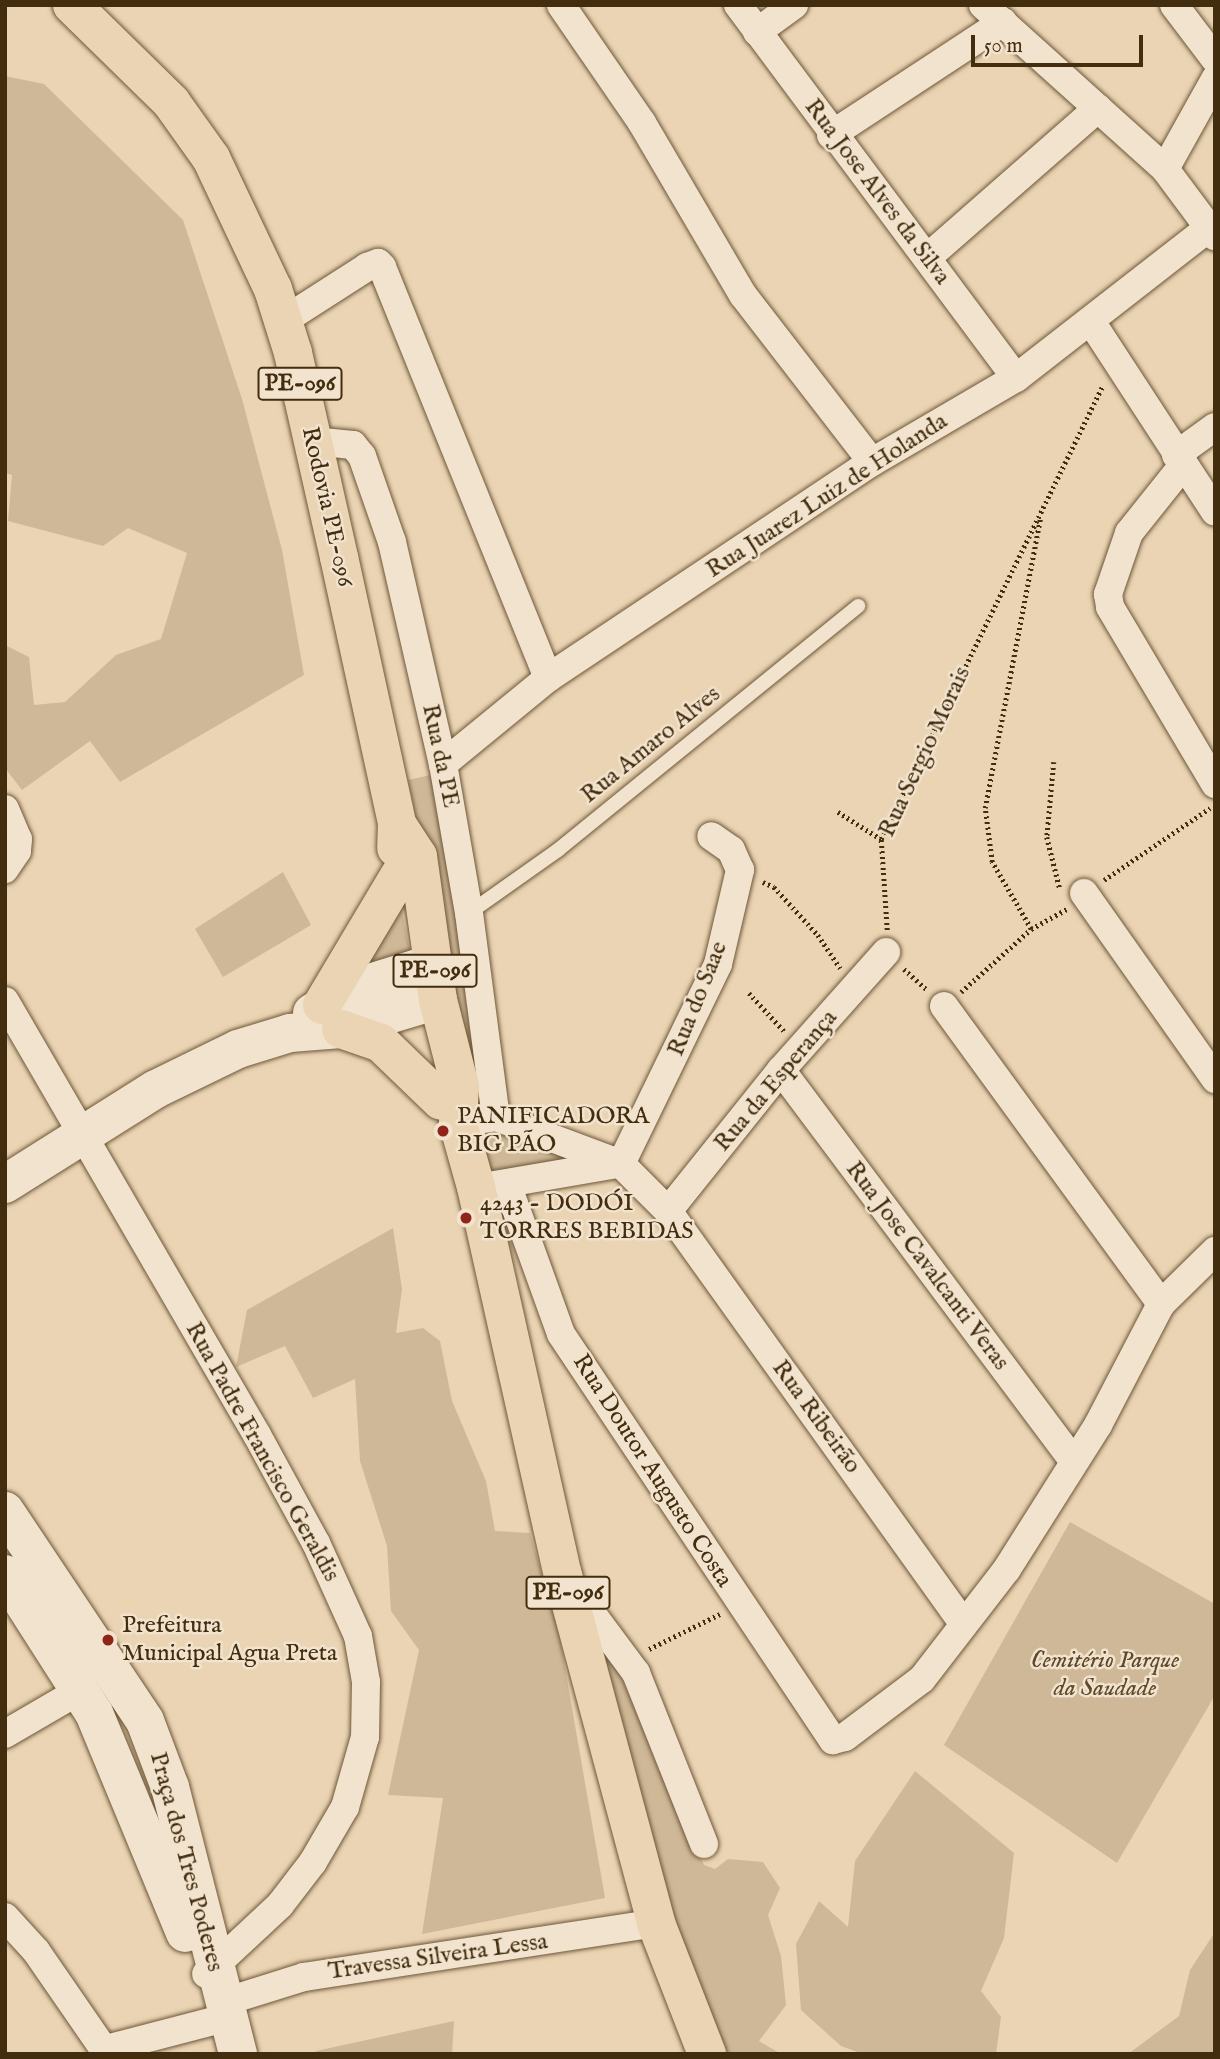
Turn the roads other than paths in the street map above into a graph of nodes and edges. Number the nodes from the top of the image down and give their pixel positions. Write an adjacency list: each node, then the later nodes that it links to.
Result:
1 (72, 5): 15 (main road, Rodovia PE-096 / PE-096)
2 (561, 5): 21 (street)
3 (738, 5): 7 (street, Rua Jose Alves da Silva)
4 (794, 5): 7 (street)
5 (1174, 5): 8 (street)
6 (993, 14): 10 (street); 11 (street)
7 (757, 32): 11 (street, Rua Jose Alves da Silva)
8 (1215, 59)
9 (1215, 79): 12 (street)
10 (1098, 108): 12 (street); 14 (street)
11 (831, 135): 14 (street, Rua Jose Alves da Silva)
12 (1165, 169): 13 (street)
13 (1212, 232): 16 (street, Rua Juarez Luiz de Holanda)
14 (928, 257): 17 (street, Rua Jose Alves da Silva)
15 (283, 321): 19 (main road, Rodovia PE-096 / PE-096); 24 (street)
16 (1099, 334): 17 (street, Rua Juarez Luiz de Holanda); 20 (street)
17 (1016, 378): 21 (street, Rua Juarez Luiz de Holanda)
18 (1215, 427): 20 (street)
19 (312, 441): 25 (street, Rua da PE); 28 (main road, Rodovia PE-096 / PE-096)
20 (1180, 459): 22 (street); 26 (street)
21 (872, 462): 24 (street, Rua Juarez Luiz de Holanda)
22 (1215, 512)
23 (858, 606): 33 (lane, Rua Amaro Alves)
24 (548, 678): 25 (street, Rua Juarez Luiz de Holanda)
25 (443, 764): 33 (street, Rua da PE)
26 (1215, 784)
27 (5, 809): 30 (street)
28 (397, 824): 31 (main road, PE-096); 35 (main road, PE-096)
29 (711, 836): 44 (street, Rua do Saae)
30 (5, 869)
31 (400, 874): 35 (main road, PE-096); 38 (main road)
32 (1075, 901): 40 (street)
33 (469, 912): 42 (street, Rua da PE)
34 (886, 952): 39 (street, Rua da Esperança)
35 (427, 984): 38 (main road); 41 (main road, PE-096)
36 (5, 1001): 43 (street, Rua Padre Francisco Geraldis)
37 (944, 1006): 49 (street)
38 (332, 1017): 41 (main road); 43 (main road)
39 (781, 1070): 47 (street, Rua da Esperança); 50 (street, Rua Jose Cavalcanti Veras)
40 (1215, 1079)
41 (449, 1112): 42 (street); 46 (main road, PE-096)
42 (496, 1117): 44 (street)
43 (82, 1134): 45 (main road); 60 (street, Rua Padre Francisco Geraldis)
44 (621, 1164): 46 (street); 47 (street, Rua Ribeirão)
45 (5, 1184)
46 (492, 1186): 53 (main road, PE-096); 54 (street, Rua Doutor Augusto Costa)
47 (668, 1211): 54 (street, Rua Ribeirão)
48 (1215, 1251): 49 (street)
49 (1161, 1304): 50 (street)
50 (1074, 1461): 54 (street)
51 (5, 1511): 60 (main road, Praça dos Tres Poderes)
52 (5, 1574): 55 (main road, Praça dos Tres Poderes)
53 (563, 1575): 57 (street); 59 (main road, PE-096)
54 (963, 1623)
55 (79, 1691): 56 (street); 60 (main road, Praça dos Tres Poderes)
56 (5, 1734)
57 (704, 1844)
58 (5, 1917): 61 (street)
59 (656, 1923): 60 (street, Travessa Silveira Lessa); 63 (main road, PE-096)
60 (219, 1991): 61 (street, Travessa Silveira Lessa); 62 (main road)
61 (106, 2051)
62 (237, 2054)
63 (707, 2054)

